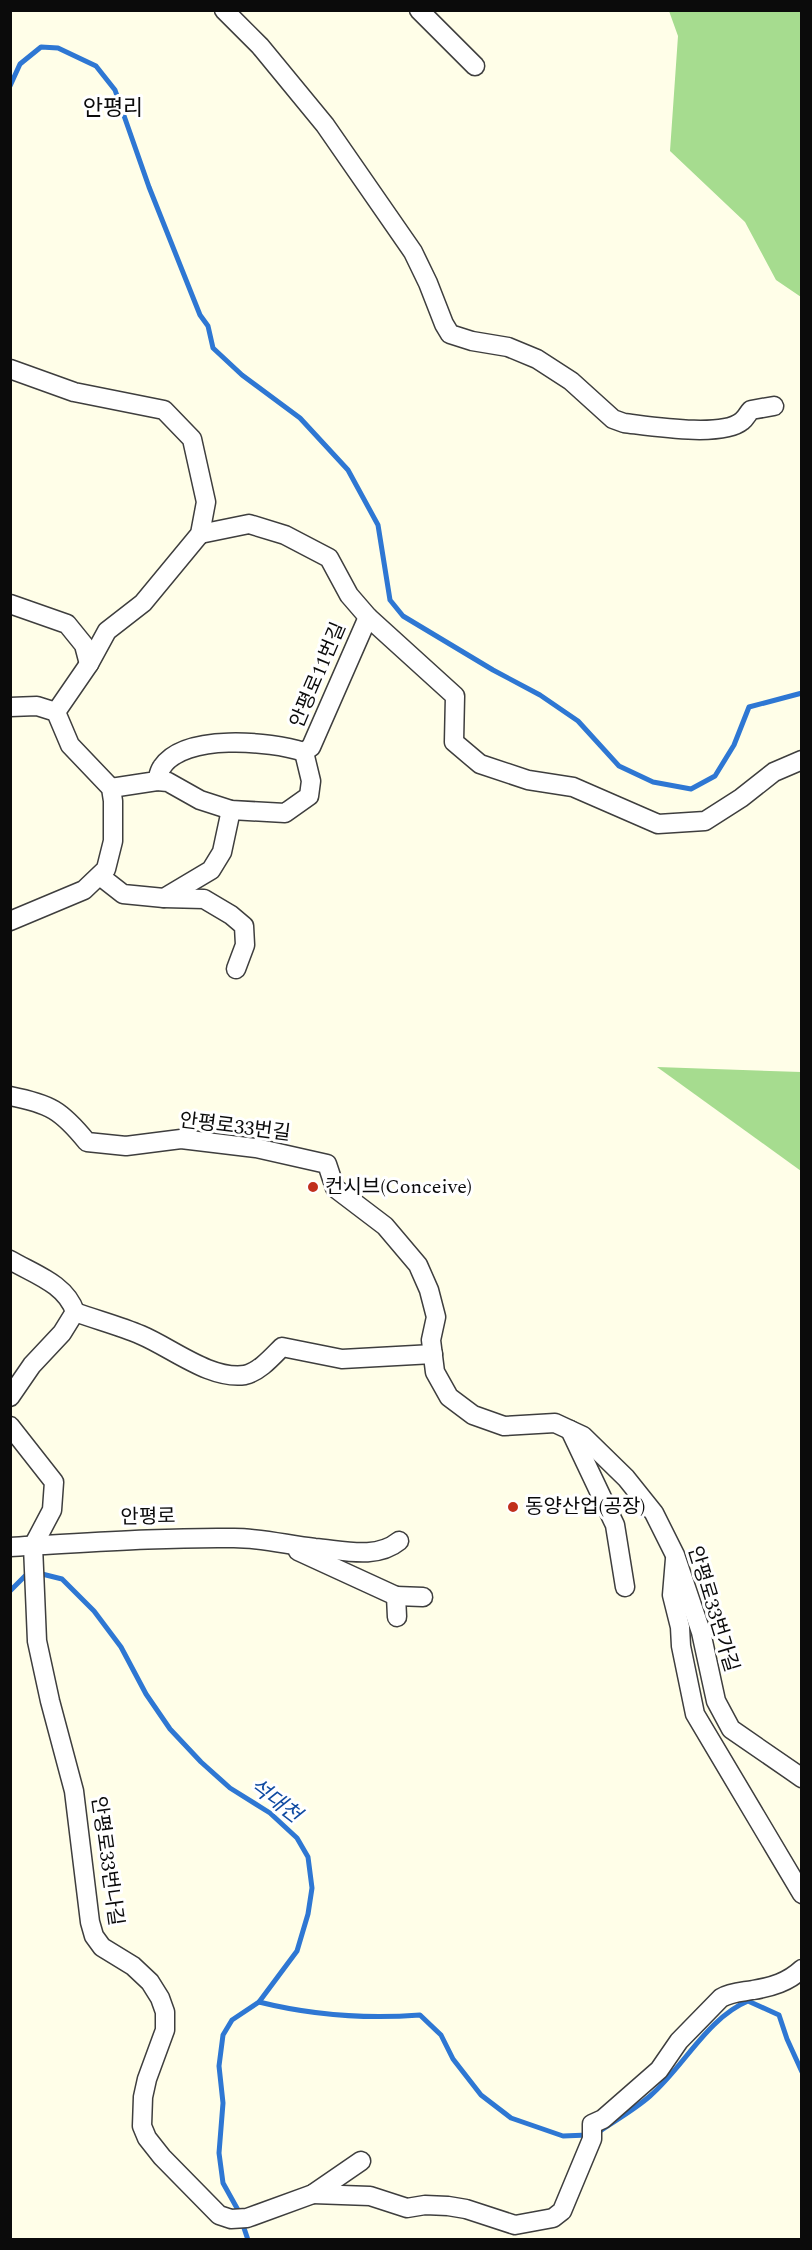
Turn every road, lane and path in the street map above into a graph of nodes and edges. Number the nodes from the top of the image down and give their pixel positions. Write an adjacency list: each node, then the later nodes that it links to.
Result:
1 (224, 10): 5 (street)
2 (419, 10): 3 (street)
3 (475, 66)
4 (10, 369): 6 (street)
5 (774, 406)
6 (200, 534): 8 (street); 9 (street)
7 (10, 604): 9 (street)
8 (368, 617): 12 (street, 안평로11번길); 13 (street)
9 (89, 664): 11 (street)
10 (10, 707): 11 (street)
11 (57, 712): 15 (street)
12 (303, 752): 14 (street, 안평로11번길); 16 (street)
13 (801, 760)
14 (157, 781): 15 (street); 16 (street)
15 (111, 788): 17 (street)
16 (231, 810): 18 (street)
17 (100, 876): 18 (street); 19 (street)
18 (164, 898): 20 (street)
19 (10, 921)
20 (236, 969)
21 (10, 1096): 22 (street, 안평로33번길)
22 (327, 1164): 25 (street, 안평로33번가길)
23 (10, 1260): 24 (street)
24 (75, 1312): 25 (street); 26 (street)
25 (433, 1354): 28 (street, 안평로33번가길)
26 (10, 1397)
27 (10, 1426): 31 (street)
28 (570, 1430): 33 (street, 안평로33번가길); 34 (street)
29 (399, 1541): 30 (street)
30 (285, 1545): 31 (street, 안평로); 35 (street)
31 (33, 1546): 32 (street, 안평로); 42 (street, 안평로33번나길)
32 (10, 1547)
33 (675, 1555): 38 (street, 안평로33번가길); 39 (street)
34 (625, 1587)
35 (396, 1596): 36 (street); 37 (street)
36 (423, 1597)
37 (397, 1617)
38 (801, 1778)
39 (801, 1894)
40 (801, 1970): 42 (street)
41 (361, 2161): 42 (street, 안평로33번나길)
42 (314, 2194)

